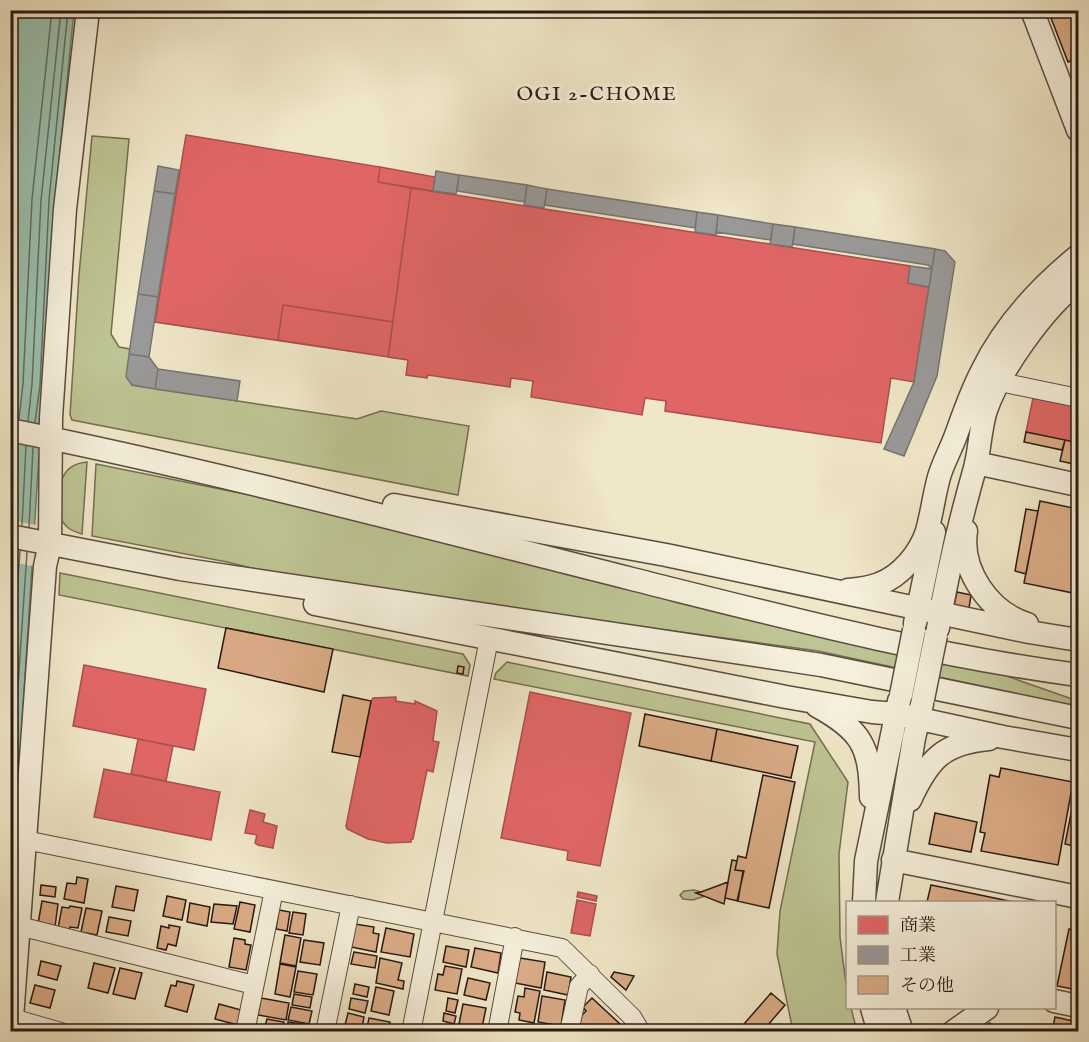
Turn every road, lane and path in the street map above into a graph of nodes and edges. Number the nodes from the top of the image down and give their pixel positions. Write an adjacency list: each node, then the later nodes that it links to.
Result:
1 (88, 10): 9 (street)
2 (1032, 10): 3 (street)
3 (1078, 130)
4 (1078, 256): 10 (street)
5 (1078, 282): 6 (street)
6 (1000, 382): 7 (street); 11 (street)
7 (1078, 398)
8 (10, 430): 9 (street)
9 (46, 437): 12 (street); 16 (street)
10 (951, 446): 18 (street); 19 (street)
11 (976, 463): 13 (street); 14 (street)
12 (245, 481): 18 (street); 24 (street)
13 (1078, 485)
14 (967, 497): 20 (street); 21 (street)
15 (10, 536): 16 (street)
16 (42, 543): 17 (street); 33 (street)
17 (180, 569): 22 (street); 29 (street)
18 (834, 592): 19 (street)
19 (916, 620): 20 (street); 28 (street, bridge)
20 (938, 625): 23 (street); 28 (street, bridge)
21 (1078, 634)
22 (489, 639): 27 (street); 41 (street)
23 (1078, 640)
24 (1008, 665): 25 (street); 26 (street)
25 (1078, 675)
26 (1078, 688)
27 (786, 697): 28 (street); 35 (street)
28 (910, 707): 30 (street); 32 (street); 35 (street)
29 (1078, 718)
30 (1003, 737): 31 (street); 32 (street)
31 (1078, 750)
32 (900, 825): 34 (street)
33 (25, 840): 36 (street); 42 (street)
34 (893, 860): 37 (street); 39 (street)
35 (866, 861): 38 (street)
36 (274, 890): 40 (street); 45 (street)
37 (1078, 897)
38 (864, 901)
39 (887, 901)
40 (351, 905): 41 (street); 54 (street)
41 (433, 921): 43 (street); 55 (street)
42 (19, 926): 45 (street); 51 (street)
43 (515, 937): 44 (street); 56 (street)
44 (590, 974): 57 (street); 58 (street)
45 (254, 985): 53 (street)
46 (1056, 1001): 47 (street)
47 (1078, 1006)
48 (872, 1009): 59 (street)
49 (894, 1009): 60 (street)
50 (986, 1009): 61 (street)
51 (12, 1025): 52 (street)
52 (61, 1032)
53 (245, 1032)
54 (325, 1032)
55 (411, 1032)
56 (497, 1032)
57 (569, 1032)
58 (641, 1032)
59 (879, 1032)
60 (902, 1032)
61 (953, 1032)

